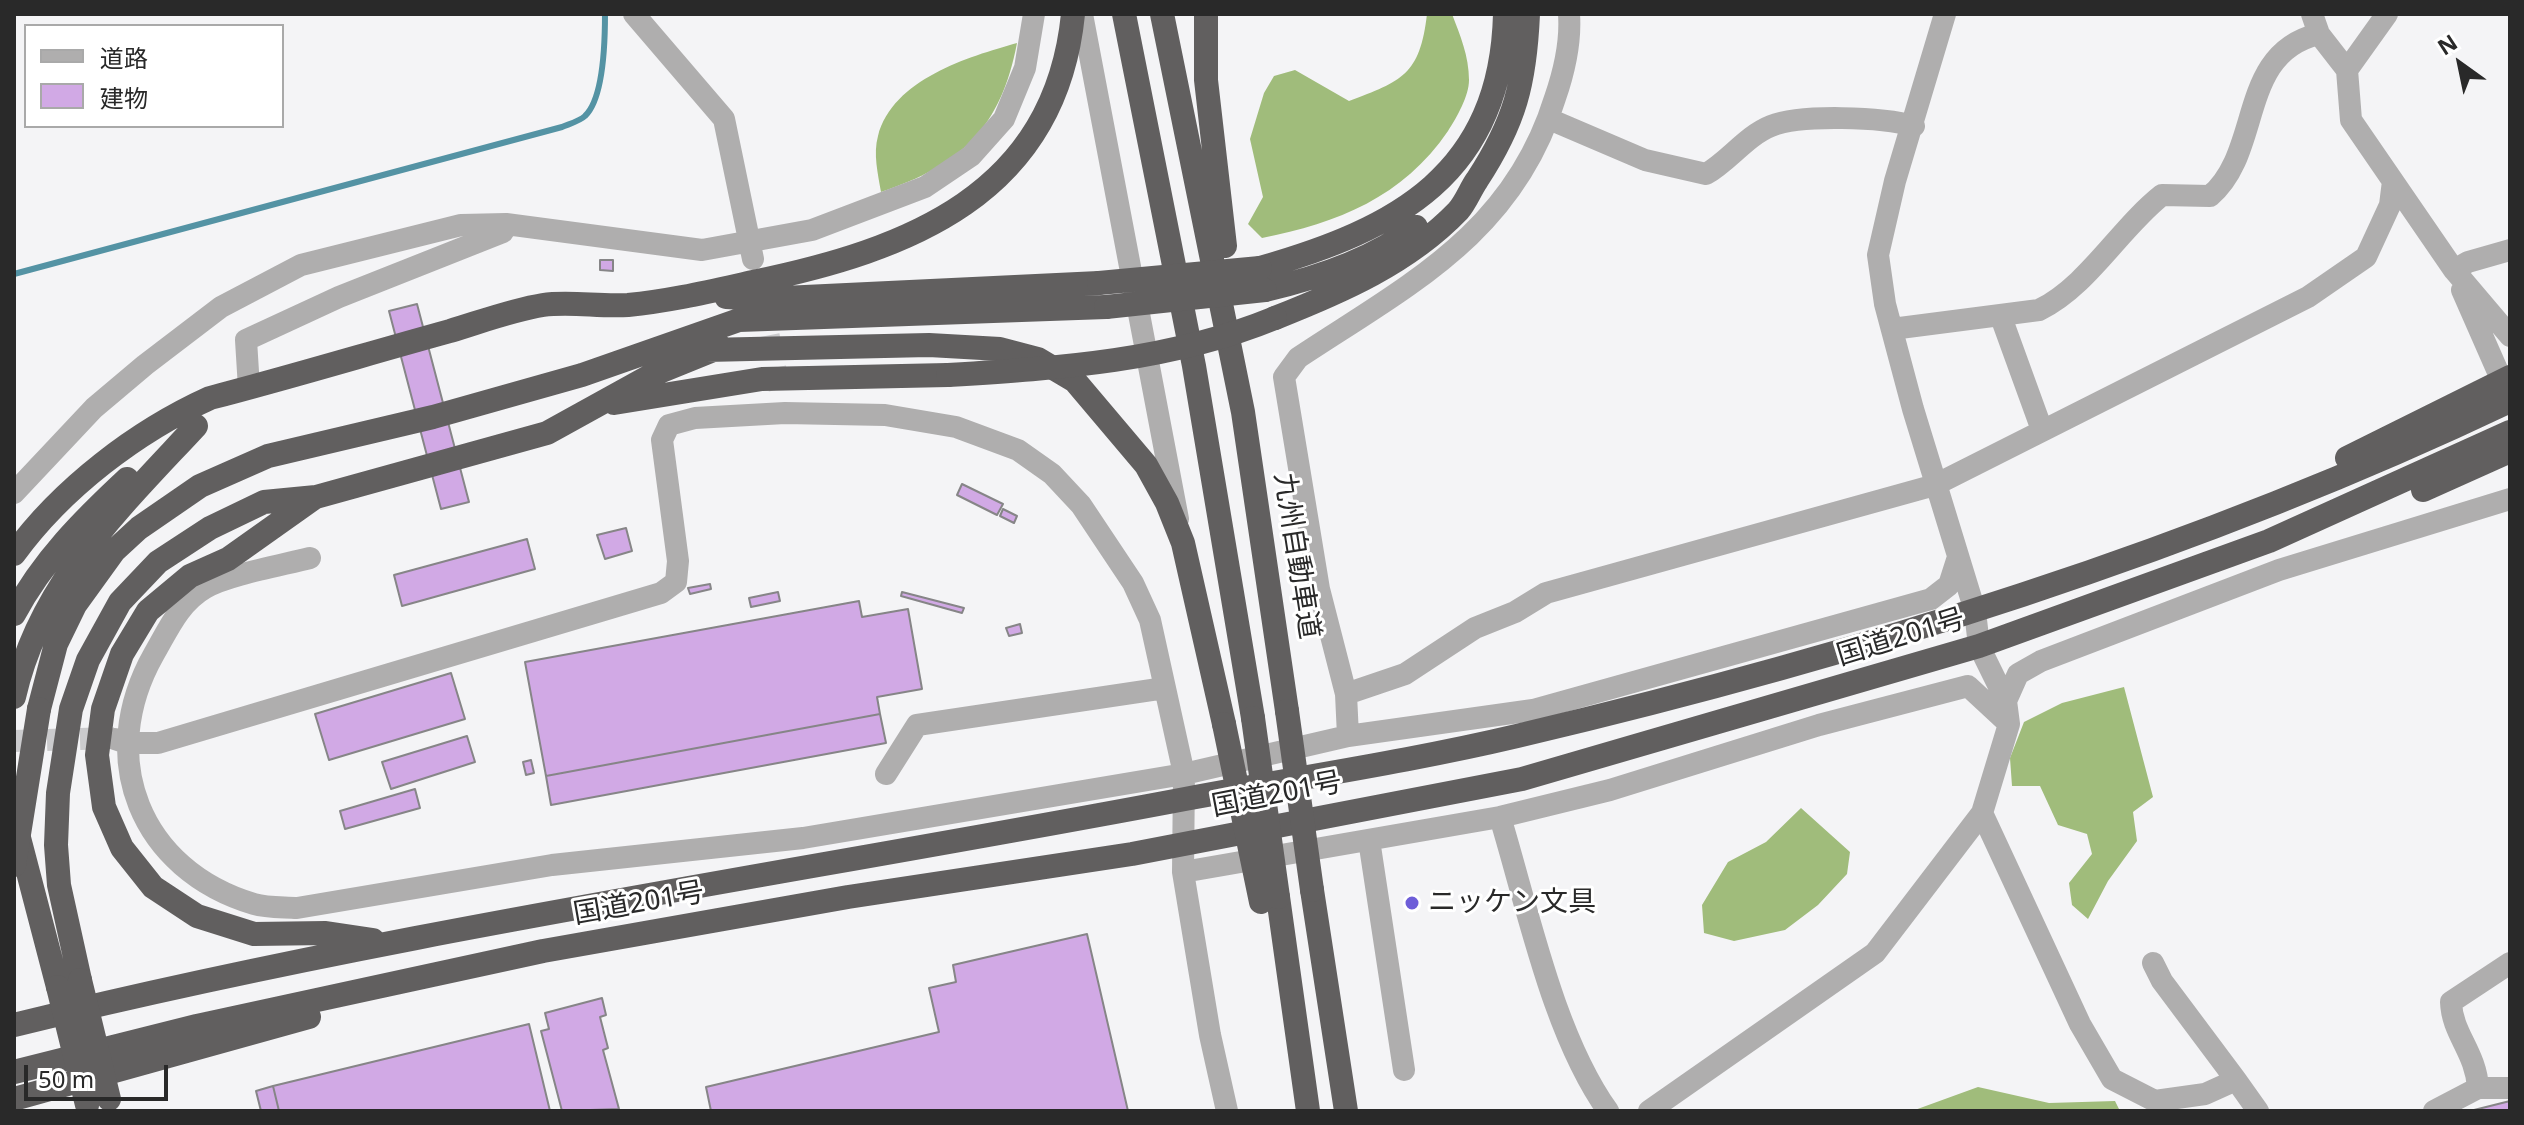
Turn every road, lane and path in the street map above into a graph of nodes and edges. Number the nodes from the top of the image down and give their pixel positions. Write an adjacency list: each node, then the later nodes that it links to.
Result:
1 (634, 14): 21 (street)
2 (1034, 14): 21 (street)
3 (1073, 14): 24 (highway)
4 (1082, 14): 43 (street)
5 (1124, 14): 67 (highway, bridge)
6 (1162, 14): 33 (highway, 九州自動車道)
7 (1505, 14): 23 (highway)
8 (1528, 14): 17 (highway)
9 (1569, 14): 15 (street)
10 (1945, 14): 16 (street)
11 (2387, 14): 14 (street)
12 (1203, 21): 33 (highway)
13 (2316, 24): 14 (street); 25 (street)
14 (2347, 70): 18 (street)
15 (1549, 119): 16 (street); 51 (street)
16 (1914, 126): 26 (street)
17 (1475, 181): 23 (highway); 32 (highway, bridge)
18 (2393, 181): 22 (street); 35 (street)
19 (526, 225): 21 (street); 31 (street); 39 (street)
20 (2510, 250): 22 (street)
21 (752, 251)
22 (2454, 270): 27 (street); 30 (street)
23 (1262, 279): 24 (highway, bridge); 29 (highway, bridge)
24 (688, 295): 31 (highway)
25 (2001, 317): 26 (street); 35 (street)
26 (1892, 329): 38 (street)
27 (2508, 330)
28 (721, 347): 29 (highway); 32 (highway); 43 (highway)
29 (582, 375): 65 (highway, bridge)
30 (2507, 386): 47 (highway, 国道201号)
31 (249, 388): 34 (highway); 44 (highway)
32 (600, 405): 40 (highway)
33 (1243, 412): 83 (highway, 九州自動車道, bridge)
34 (196, 426): 48 (highway); 52 (highway)
35 (2042, 430): 38 (street)
36 (2510, 432): 42 (highway, 国道201号)
37 (2510, 451): 42 (highway)
38 (1935, 485): 46 (street); 51 (street)
39 (14, 493)
40 (316, 497): 68 (highway); 72 (highway)
41 (2510, 499): 53 (street)
42 (2269, 541): 49 (highway, 国道201号)
43 (1183, 543): 67 (highway, bridge)
44 (14, 554)
45 (310, 558): 56 (street)
46 (1957, 560): 47 (street); 55 (street)
47 (1975, 611): 49 (street); 59 (highway, 国道201号)
48 (14, 614)
49 (1979, 646): 53 (street); 64 (highway, 国道201号)
50 (1165, 688): 56 (street); 57 (street); 58 (street)
51 (1346, 694): 55 (street)
52 (14, 697)
53 (2006, 701): 54 (street)
54 (2009, 724): 60 (street); 62 (street)
55 (1348, 736): 58 (street)
56 (120, 740): 58 (street)
57 (886, 774)
58 (1184, 774): 59 (street)
59 (1181, 800): 64 (street); 68 (highway, 国道201号)
60 (1982, 813): 76 (street); 85 (street)
61 (14, 815): 72 (highway)
62 (1500, 817): 63 (street); 84 (street)
63 (1369, 840): 66 (street); 74 (street)
64 (1185, 843): 66 (street); 71 (highway, 国道201号)
65 (14, 865)
66 (1183, 872): 81 (street)
67 (1270, 899): 82 (highway)
68 (387, 943): 73 (highway, 国道201号)
69 (2153, 963): 76 (street)
70 (2510, 963): 77 (street)
71 (436, 974): 75 (highway, 国道201号); 79 (highway)
72 (69, 983): 80 (highway, bridge)
73 (14, 1025)
74 (1404, 1070)
75 (14, 1072)
76 (2236, 1080): 86 (street)
77 (2478, 1088): 78 (street); 87 (street)
78 (2510, 1088)
79 (14, 1099)
80 (99, 1106)
81 (1227, 1111)
82 (1307, 1111)
83 (1346, 1111)
84 (1608, 1111)
85 (1649, 1111)
86 (2258, 1111)
87 (2434, 1111)

